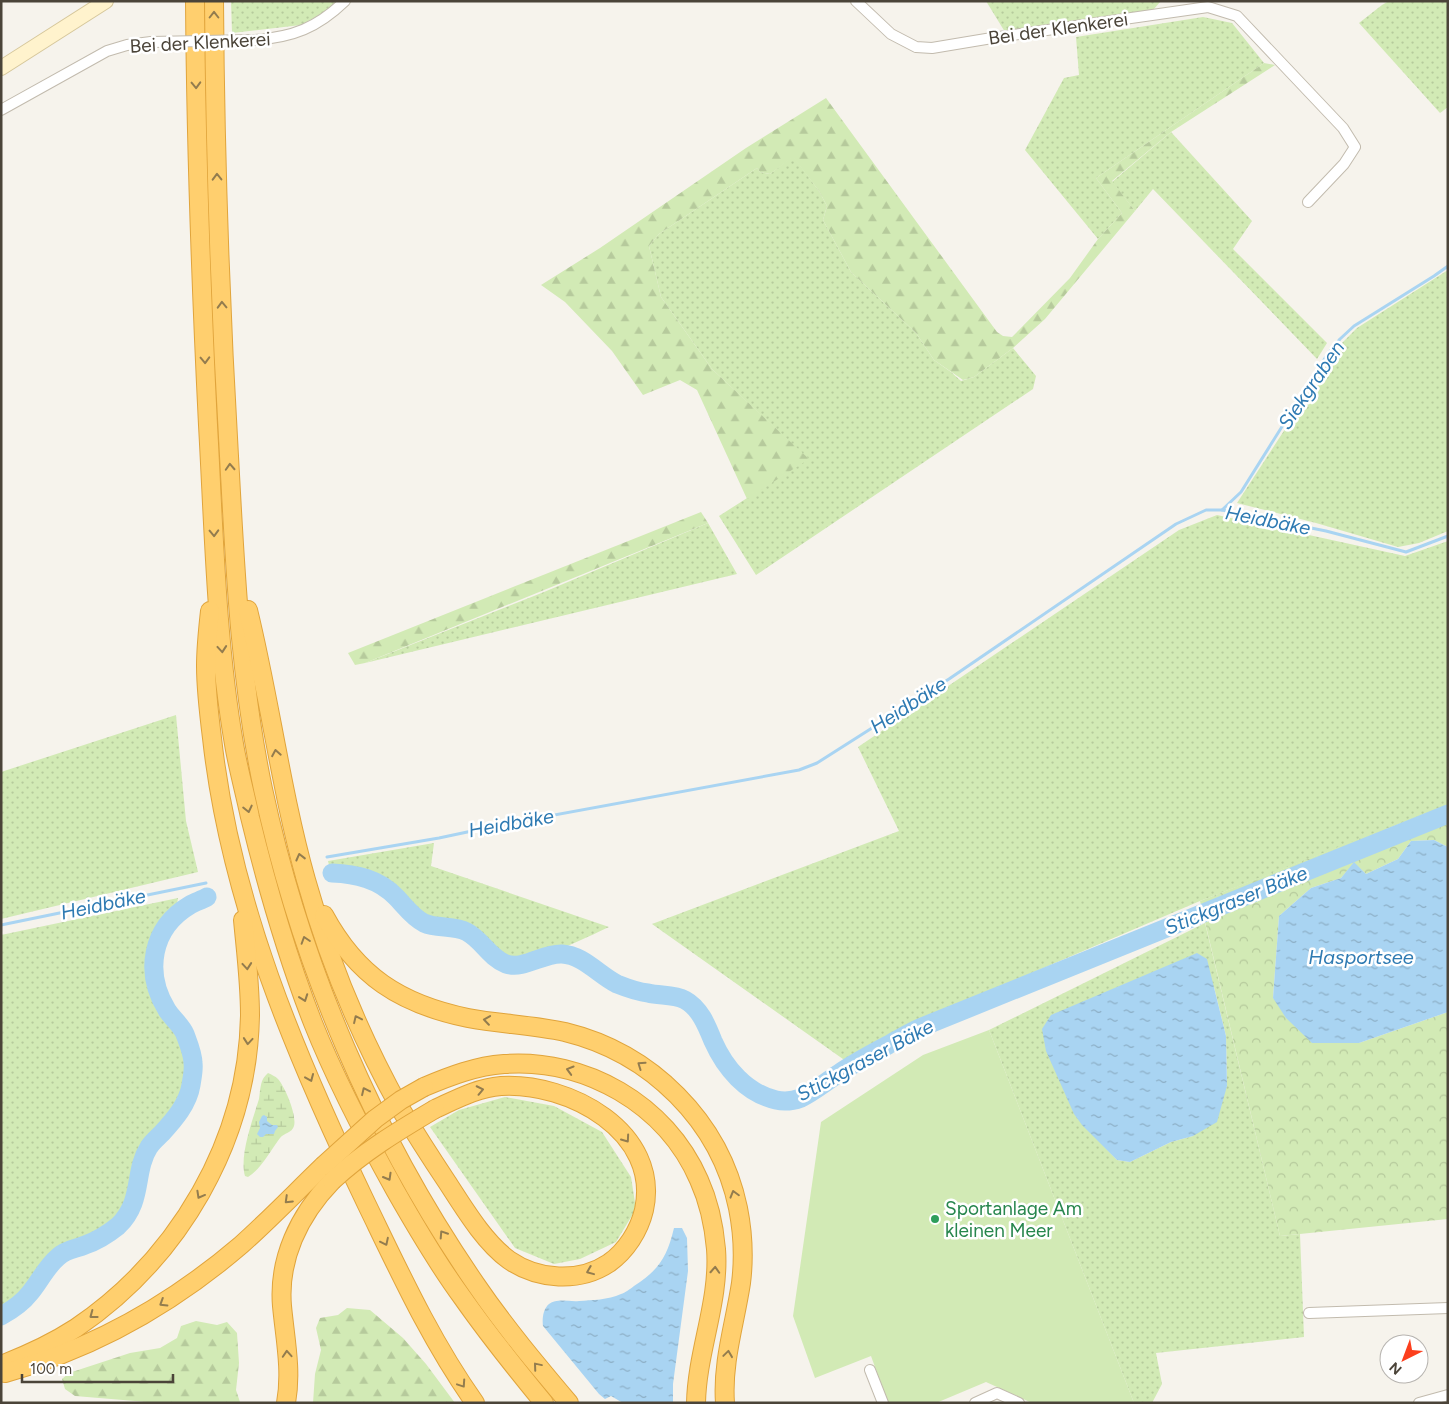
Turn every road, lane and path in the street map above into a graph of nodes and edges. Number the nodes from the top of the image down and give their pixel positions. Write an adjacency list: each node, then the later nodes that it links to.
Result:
1 (106, 1): 6 (street)
2 (195, 1): 10 (highway, one-way to 10)
3 (214, 1): 9 (highway, one-way to 3)
4 (345, 1): 7 (street, Bei der Klenkerei, bridge)
5 (856, 1): 8 (street, Bei der Klenkerei)
6 (1, 68)
7 (1, 110)
8 (1308, 202)
9 (234, 556): 11 (highway, one-way to 9); 24 (highway, one-way to 9)
10 (215, 565): 12 (highway); 23 (highway, one-way to 23)
11 (305, 879): 13 (highway, one-way to 11, bridge); 27 (highway, one-way to 11)
12 (238, 882): 17 (highway, one-way to 17); 22 (highway, one-way to 22)
13 (327, 1173): 16 (highway, one-way to 13, bridge); 19 (highway, one-way to 19); 21 (highway, one-way to 13)
14 (1448, 1308): 15 (street)
15 (1309, 1313)
16 (701, 1357): 25 (highway); 26 (highway)
17 (1, 1365)
18 (870, 1370): 28 (street)
19 (1, 1374)
20 (1448, 1395): 31 (street)
21 (286, 1403)
22 (475, 1403)
23 (544, 1403)
24 (569, 1403)
25 (696, 1403)
26 (708, 1403)
27 (725, 1403)
28 (883, 1403)
29 (975, 1403): 30 (street)
30 (1019, 1403)
31 (1418, 1403)

